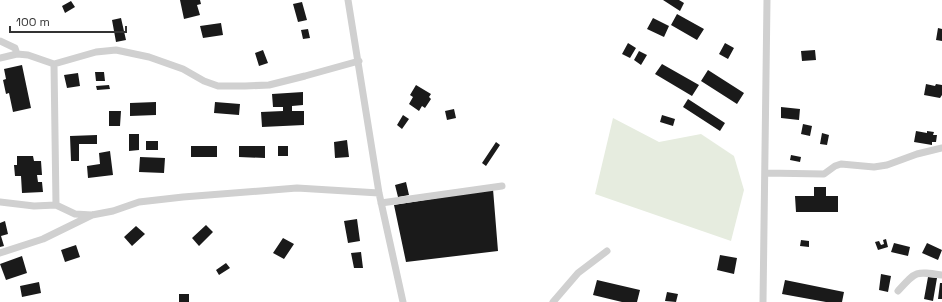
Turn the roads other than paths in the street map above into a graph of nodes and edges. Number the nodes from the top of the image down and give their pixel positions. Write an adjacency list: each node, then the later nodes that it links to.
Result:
1 (348, 0): 6 (street)
2 (767, 0): 9 (street)
3 (0, 41): 4 (street)
4 (17, 54): 5 (street); 7 (street)
5 (0, 58)
6 (359, 61): 7 (street); 11 (street)
7 (54, 64): 14 (street)
8 (942, 148): 9 (street)
9 (765, 173): 22 (street)
10 (502, 186): 13 (street)
11 (379, 192): 13 (street); 15 (street)
12 (0, 202): 14 (street)
13 (381, 203): 20 (street)
14 (56, 205): 15 (street)
15 (92, 215): 17 (street)
16 (607, 251): 21 (street)
17 (0, 253)
18 (942, 275): 19 (street)
19 (898, 291)
20 (404, 302)
21 (553, 302)
22 (763, 302)

